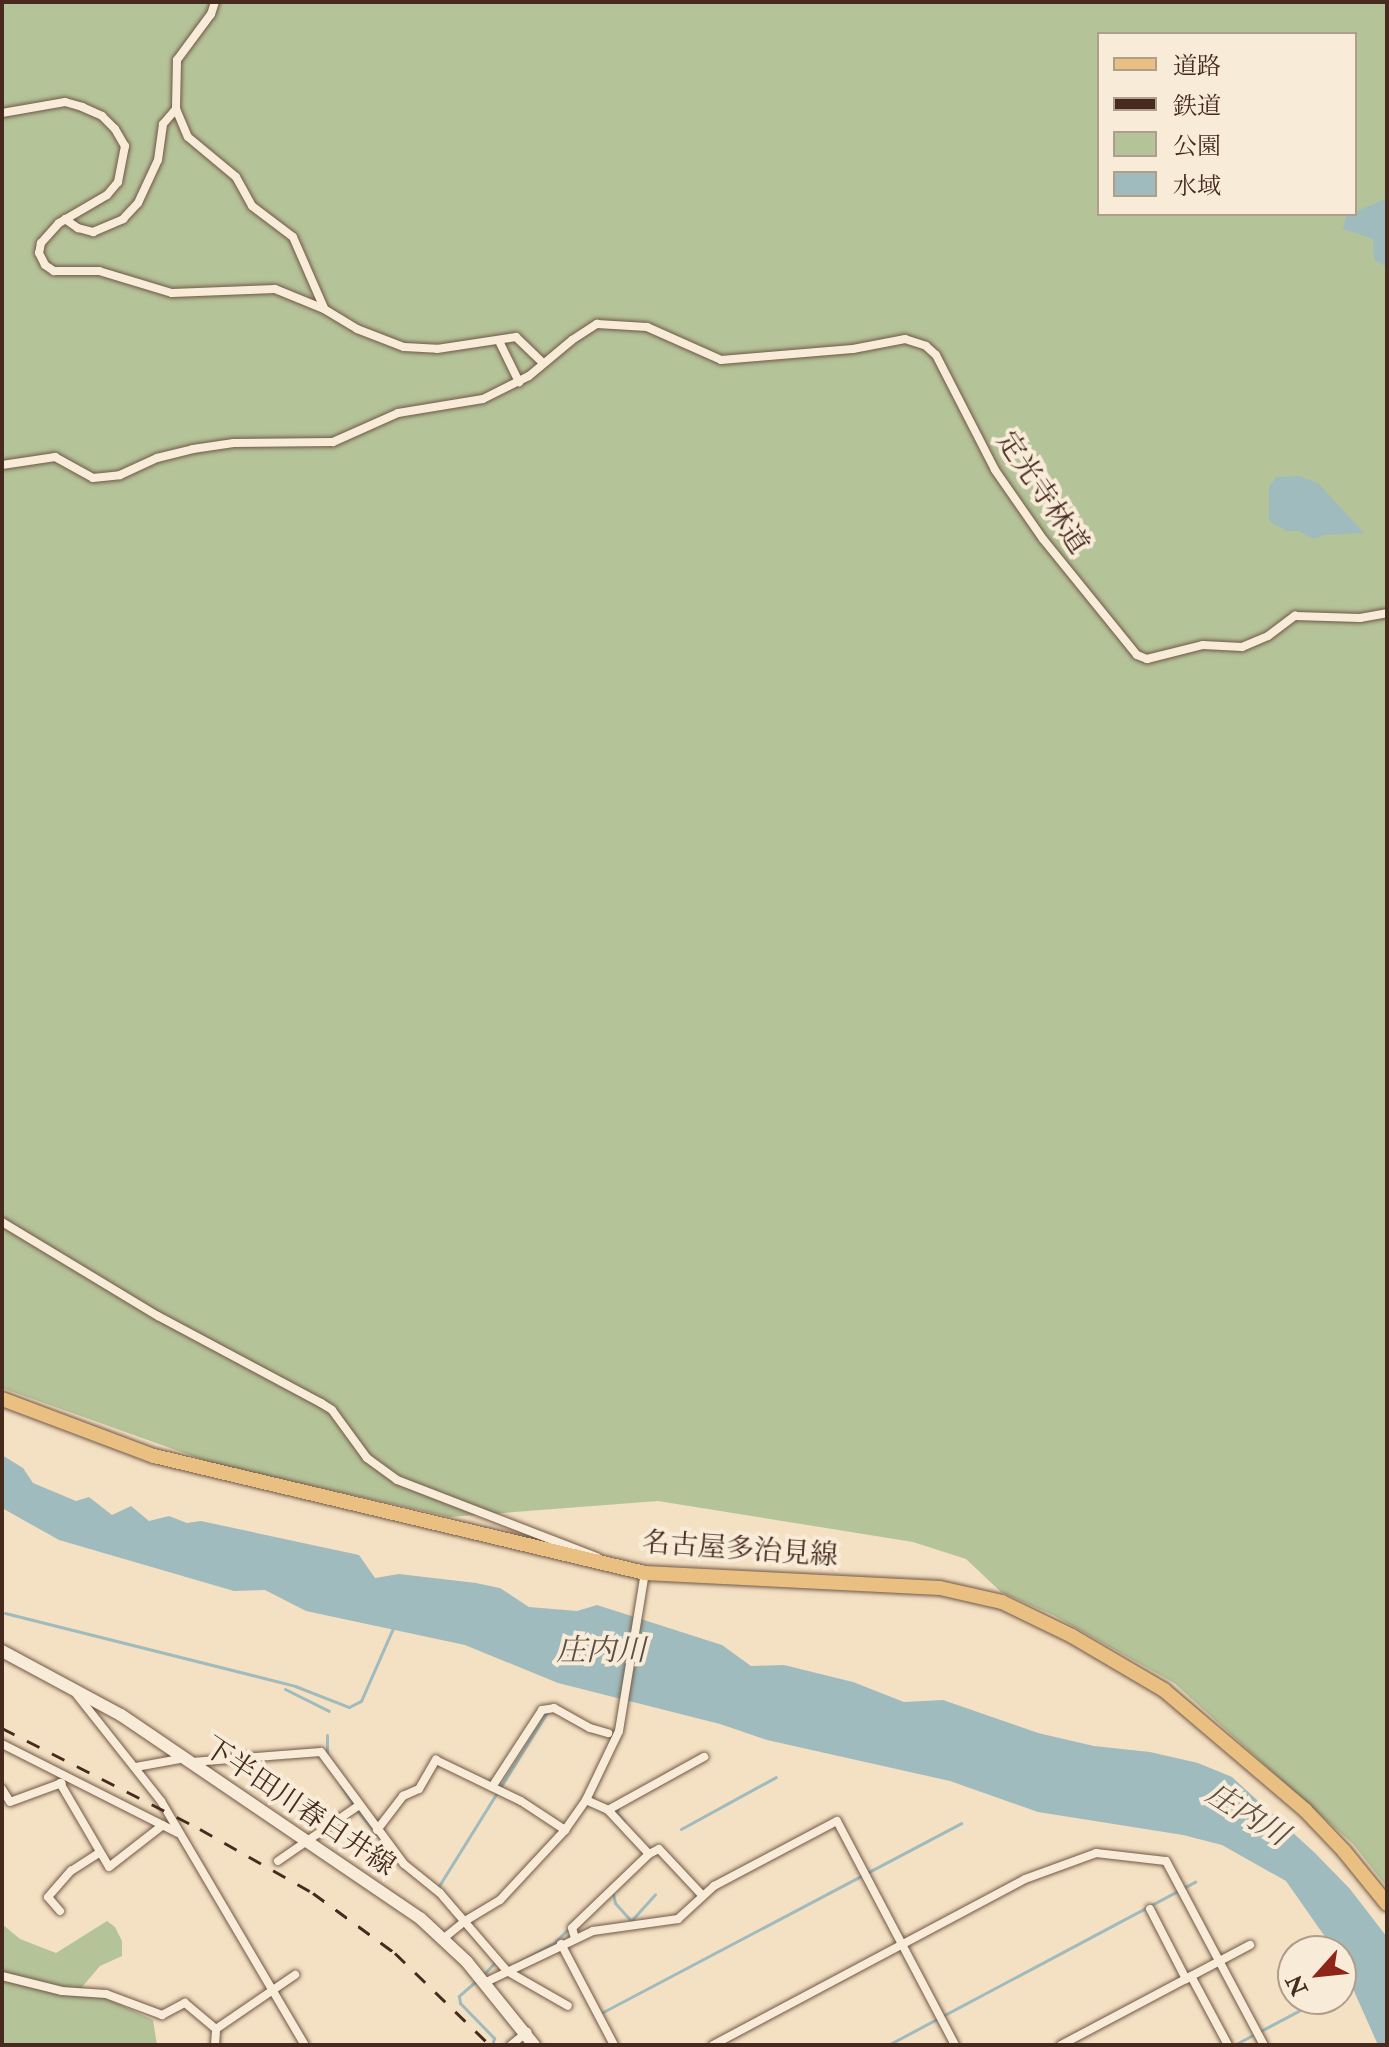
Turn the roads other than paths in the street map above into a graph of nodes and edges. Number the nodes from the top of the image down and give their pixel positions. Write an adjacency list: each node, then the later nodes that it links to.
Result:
1 (215, 2): 2 (street)
2 (176, 109): 4 (street); 5 (street)
3 (2, 113): 4 (street)
4 (65, 219): 5 (street)
5 (324, 309): 6 (street)
6 (499, 341): 7 (street); 8 (street)
7 (543, 363): 8 (street); 10 (street, 定光寺林道)
8 (519, 382): 9 (street)
9 (2, 465)
10 (1387, 613)
11 (2, 1222): 13 (street)
12 (2, 1399): 13 (main road, 名古屋多治見線)
13 (613, 1566): 14 (main road, 名古屋多治見線)
14 (645, 1573): 26 (street); 38 (main road, 名古屋多治見線)
15 (2, 1651): 16 (main road, 下半田川春日井線)
16 (69, 1685): 20 (main road, 下半田川春日井線); 21 (street)
17 (608, 1733): 24 (street)
18 (2, 1744): 22 (street)
19 (704, 1757): 28 (street)
20 (188, 1760): 21 (street); 27 (street); 33 (main road, 下半田川春日井線)
21 (136, 1767): 32 (street)
22 (72, 1778): 23 (street); 29 (street)
23 (60, 1783): 25 (street); 34 (street)
24 (492, 1787): 30 (street); 31 (street)
25 (2, 1789)
26 (586, 1800): 28 (street); 31 (street)
27 (358, 1806): 30 (street); 33 (street)
28 (608, 1810): 35 (street)
29 (163, 1825): 32 (street); 34 (street)
30 (377, 1830): 41 (street)
31 (565, 1830): 41 (street)
32 (179, 1834): 53 (street)
33 (308, 1841): 36 (street); 42 (main road, 下半田川春日井線)
34 (99, 1853): 40 (street)
35 (649, 1854): 37 (street); 43 (street)
36 (278, 1861)
37 (703, 1896): 43 (street); 45 (street)
38 (1387, 1904)
39 (1150, 1909): 51 (street)
40 (60, 1911)
41 (465, 1921): 42 (street); 48 (street)
42 (444, 1938): 52 (main road, 下半田川春日井線)
43 (575, 1938): 44 (street)
44 (561, 1944): 48 (street); 61 (street)
45 (902, 1945): 47 (street); 62 (street); 63 (street)
46 (1250, 1945): 47 (street)
47 (1220, 1961): 51 (street); 66 (street)
48 (507, 1971): 52 (street); 54 (street)
49 (295, 1975): 53 (street)
50 (2, 1976): 55 (street)
51 (1189, 1977): 64 (street); 65 (street)
52 (484, 1983): 56 (main road, 下半田川春日井線)
53 (273, 1989): 55 (street); 58 (street)
54 (568, 2006)
55 (216, 2029): 57 (street)
56 (527, 2032): 59 (street); 60 (main road, 下半田川春日井線)
57 (215, 2045)
58 (305, 2045)
59 (511, 2045)
60 (534, 2045)
61 (614, 2045)
62 (713, 2045)
63 (955, 2045)
64 (1061, 2045)
65 (1228, 2045)
66 (1264, 2045)

